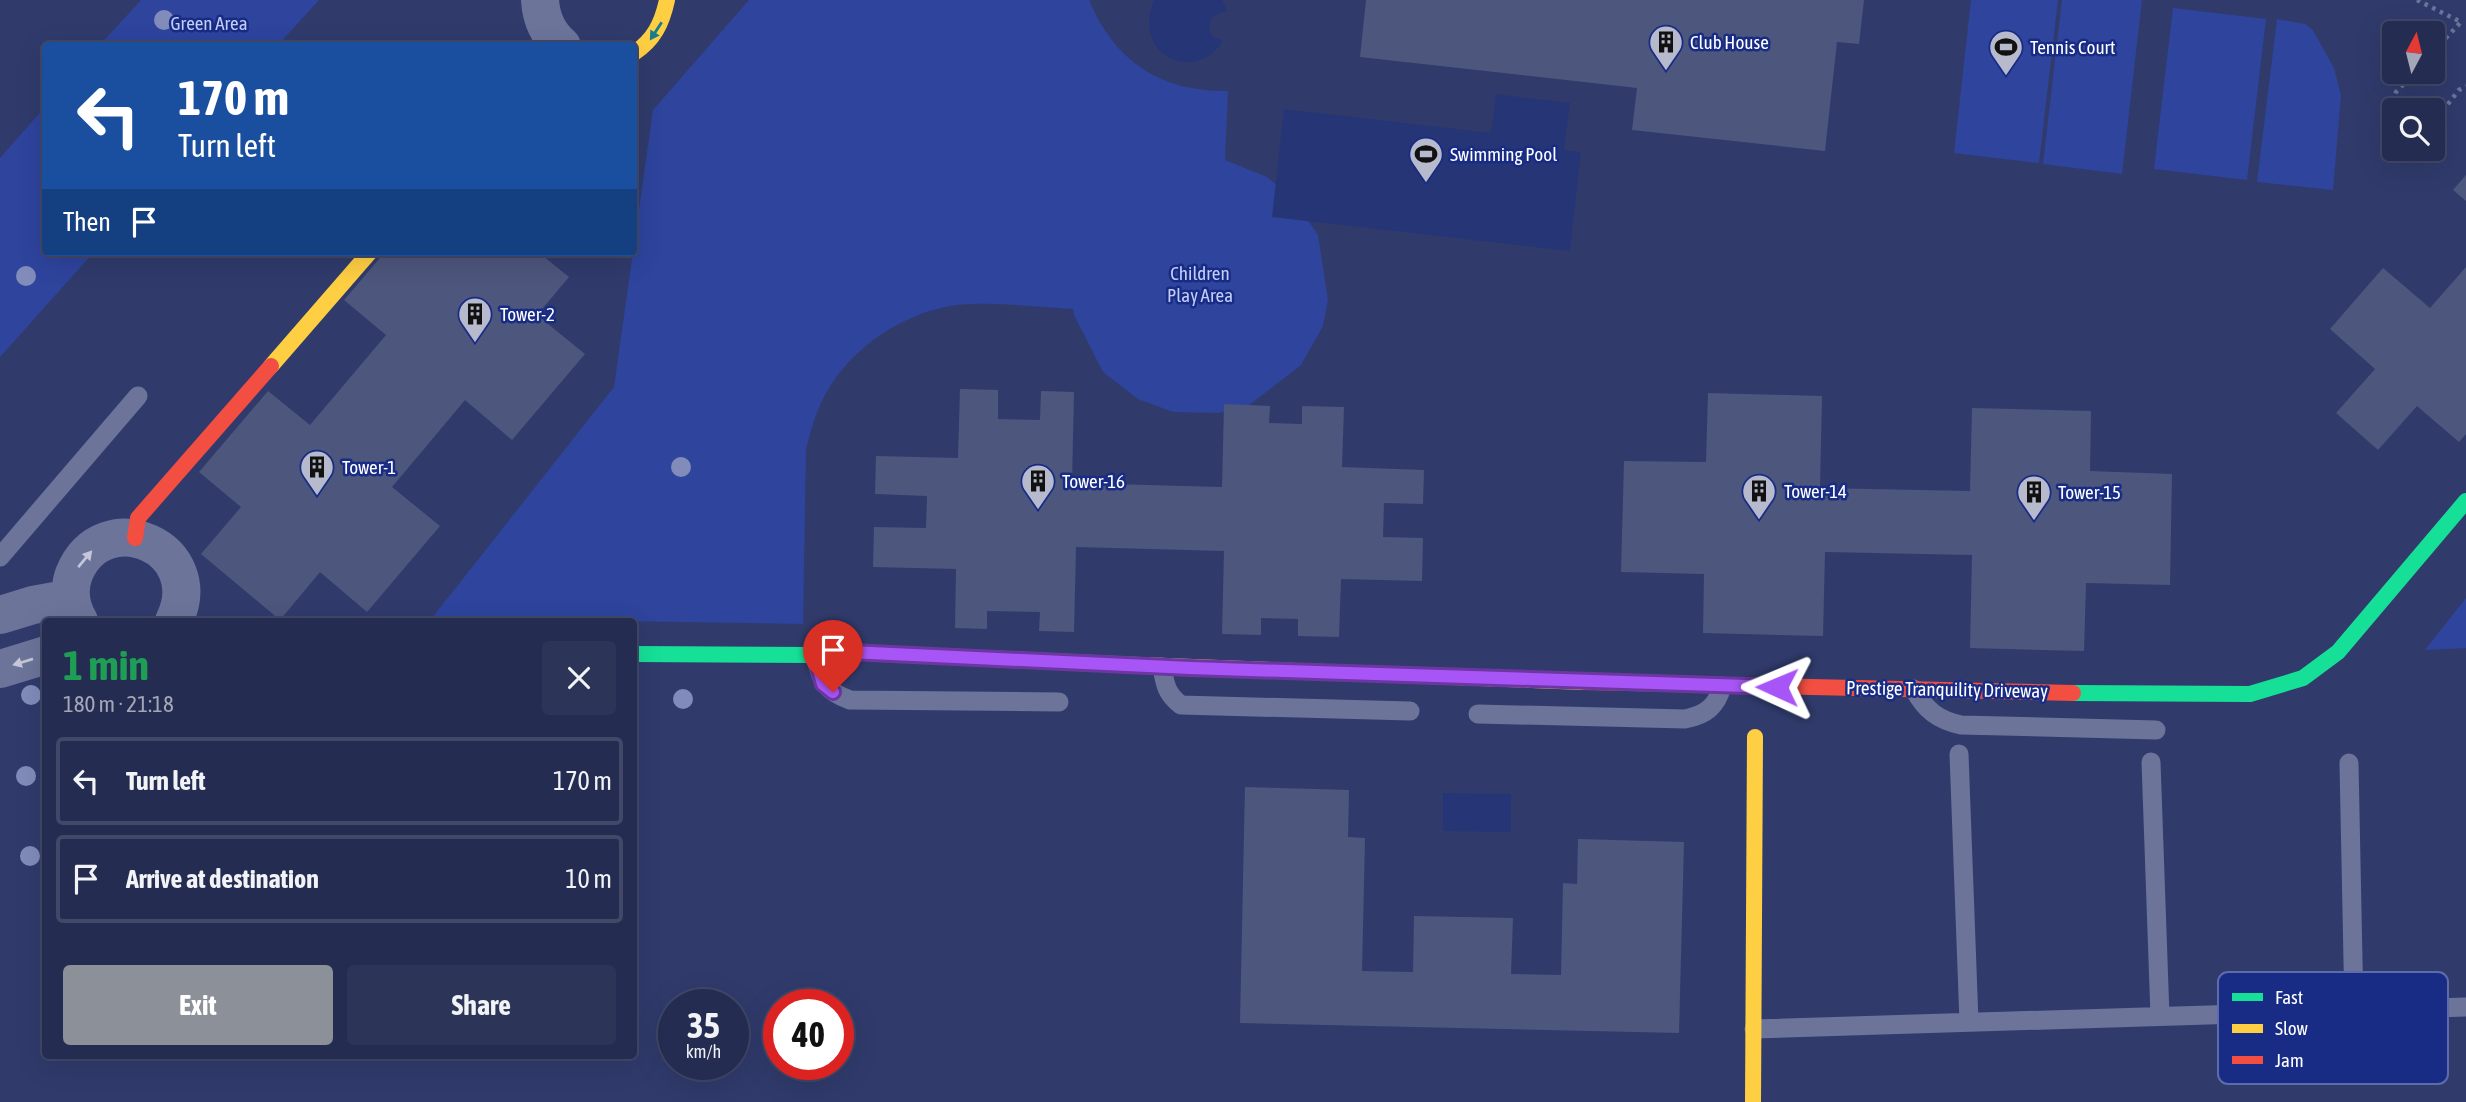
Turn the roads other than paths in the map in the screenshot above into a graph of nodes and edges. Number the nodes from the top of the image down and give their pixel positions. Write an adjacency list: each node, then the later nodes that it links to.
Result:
1 (540, 0): 3 (street)
2 (667, 0): 4 (street, one-way to 4)
3 (557, 42)
4 (637, 51)
5 (367, 256): 8 (street)
6 (138, 396): 9 (lane)
7 (2466, 501): 19 (street, Prestige Tranquility Driveway)
8 (135, 538): 10 (street, one-way to 8); 12 (street)
9 (0, 557)
10 (75, 610): 11 (street)
11 (0, 615)
12 (176, 618)
13 (637, 654): 14 (street, Prestige Tranquility Driveway)
14 (815, 655): 16 (street, Prestige Tranquility Driveway); 20 (lane)
15 (42, 656): 17 (street, one-way to 17)
16 (1162, 667): 18 (street, Prestige Tranquility Driveway); 21 (lane)
17 (0, 669)
18 (1722, 686): 19 (street, Prestige Tranquility Driveway); 22 (lane)
19 (1914, 689): 23 (lane)
20 (1059, 702)
21 (1410, 710)
22 (1478, 714)
23 (2156, 730)
24 (1755, 737): 34 (street)
25 (1959, 754): 33 (lane)
26 (2151, 762): 32 (lane)
27 (2348, 763): 28 (lane)
28 (2353, 972)
29 (2448, 1007): 30 (lane)
30 (2466, 1007)
31 (2218, 1014): 32 (lane)
32 (2160, 1016): 33 (lane)
33 (1969, 1022): 34 (lane)
34 (1754, 1029): 35 (street)
35 (1754, 1102)

